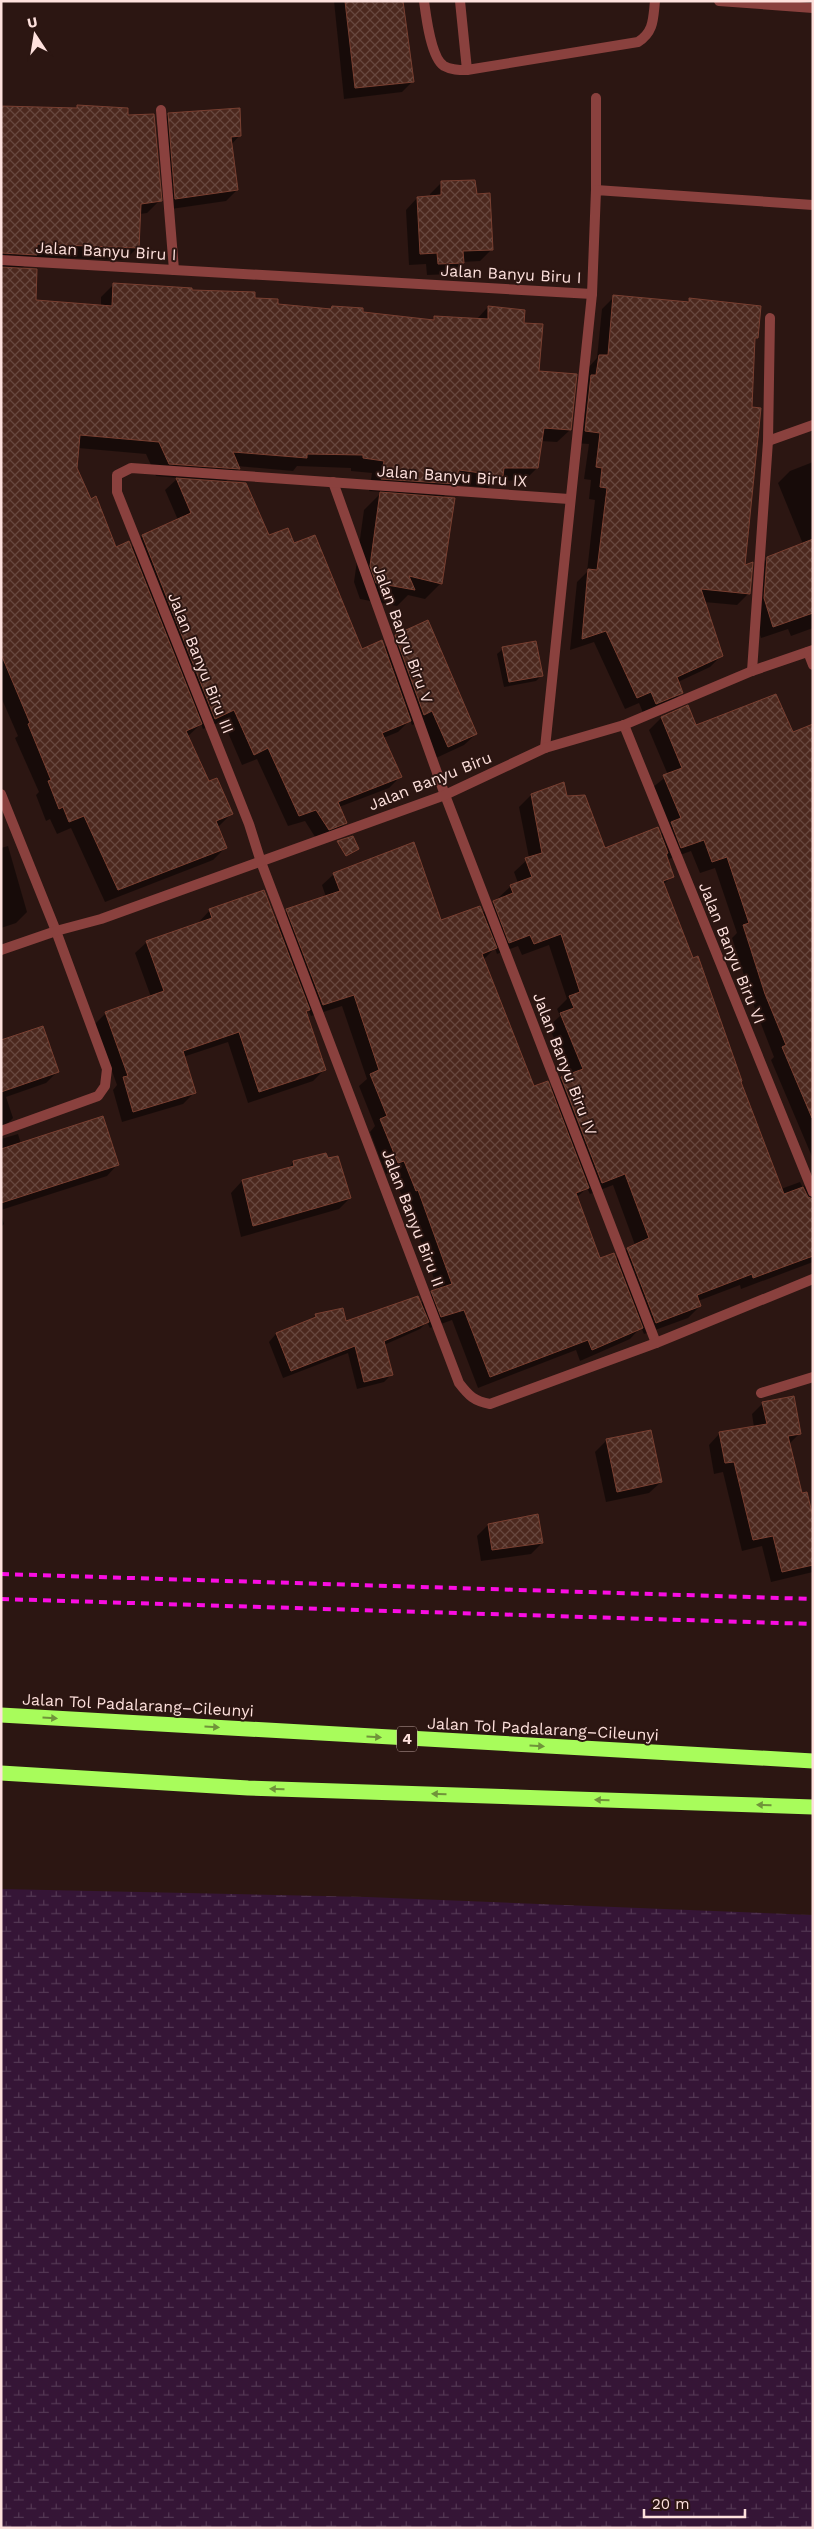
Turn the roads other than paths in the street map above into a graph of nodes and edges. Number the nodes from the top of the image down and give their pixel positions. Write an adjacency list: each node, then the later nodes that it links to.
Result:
1 (424, 1): 6 (street)
2 (460, 1): 6 (street)
3 (655, 1): 6 (street)
4 (718, 1): 5 (street)
5 (813, 8)
6 (467, 70)
7 (596, 98): 9 (street)
8 (161, 110): 12 (street)
9 (596, 190): 10 (street); 13 (street)
10 (813, 205)
11 (1, 260): 12 (street, Jalan Banyu Biru I)
12 (174, 270): 13 (street, Jalan Banyu Biru I)
13 (592, 294): 19 (street, Jalan Banyu Biru I)
14 (770, 318): 16 (street)
15 (813, 425): 16 (street)
16 (768, 441): 22 (street)
17 (117, 475): 18 (street, Jalan Banyu Biru IX); 27 (street, Jalan Banyu Biru III)
18 (333, 482): 19 (street, Jalan Banyu Biru IX); 26 (street, Jalan Banyu Biru V)
19 (570, 499): 24 (street, Jalan Banyu Biru I)
20 (810, 651): 21 (street); 22 (street, Jalan Banyu Biru)
21 (813, 665)
22 (752, 671): 23 (street, Jalan Banyu Biru)
23 (624, 725): 24 (street, Jalan Banyu Biru); 31 (street, Jalan Banyu Biru VI)
24 (545, 748): 26 (street, Jalan Banyu Biru)
25 (1, 794): 28 (street)
26 (445, 795): 27 (street, Jalan Banyu Biru); 33 (street, Jalan Banyu Biru IV)
27 (261, 862): 28 (street, Jalan Banyu Biru); 33 (street, Jalan Banyu Biru II)
28 (56, 931): 29 (street, Jalan Banyu Biru); 30 (street)
29 (1, 950)
30 (1, 1131)
31 (813, 1192)
32 (813, 1279): 33 (street, Jalan Banyu Biru II)
33 (656, 1343)
34 (813, 1376): 35 (street)
35 (761, 1393)
36 (1, 1715): 37 (highway, Jalan Tol Padalarang–Cileunyi / 4, one-way to 37)
37 (813, 1761)
38 (1, 1773): 39 (highway, one-way to 38)
39 (813, 1807)

